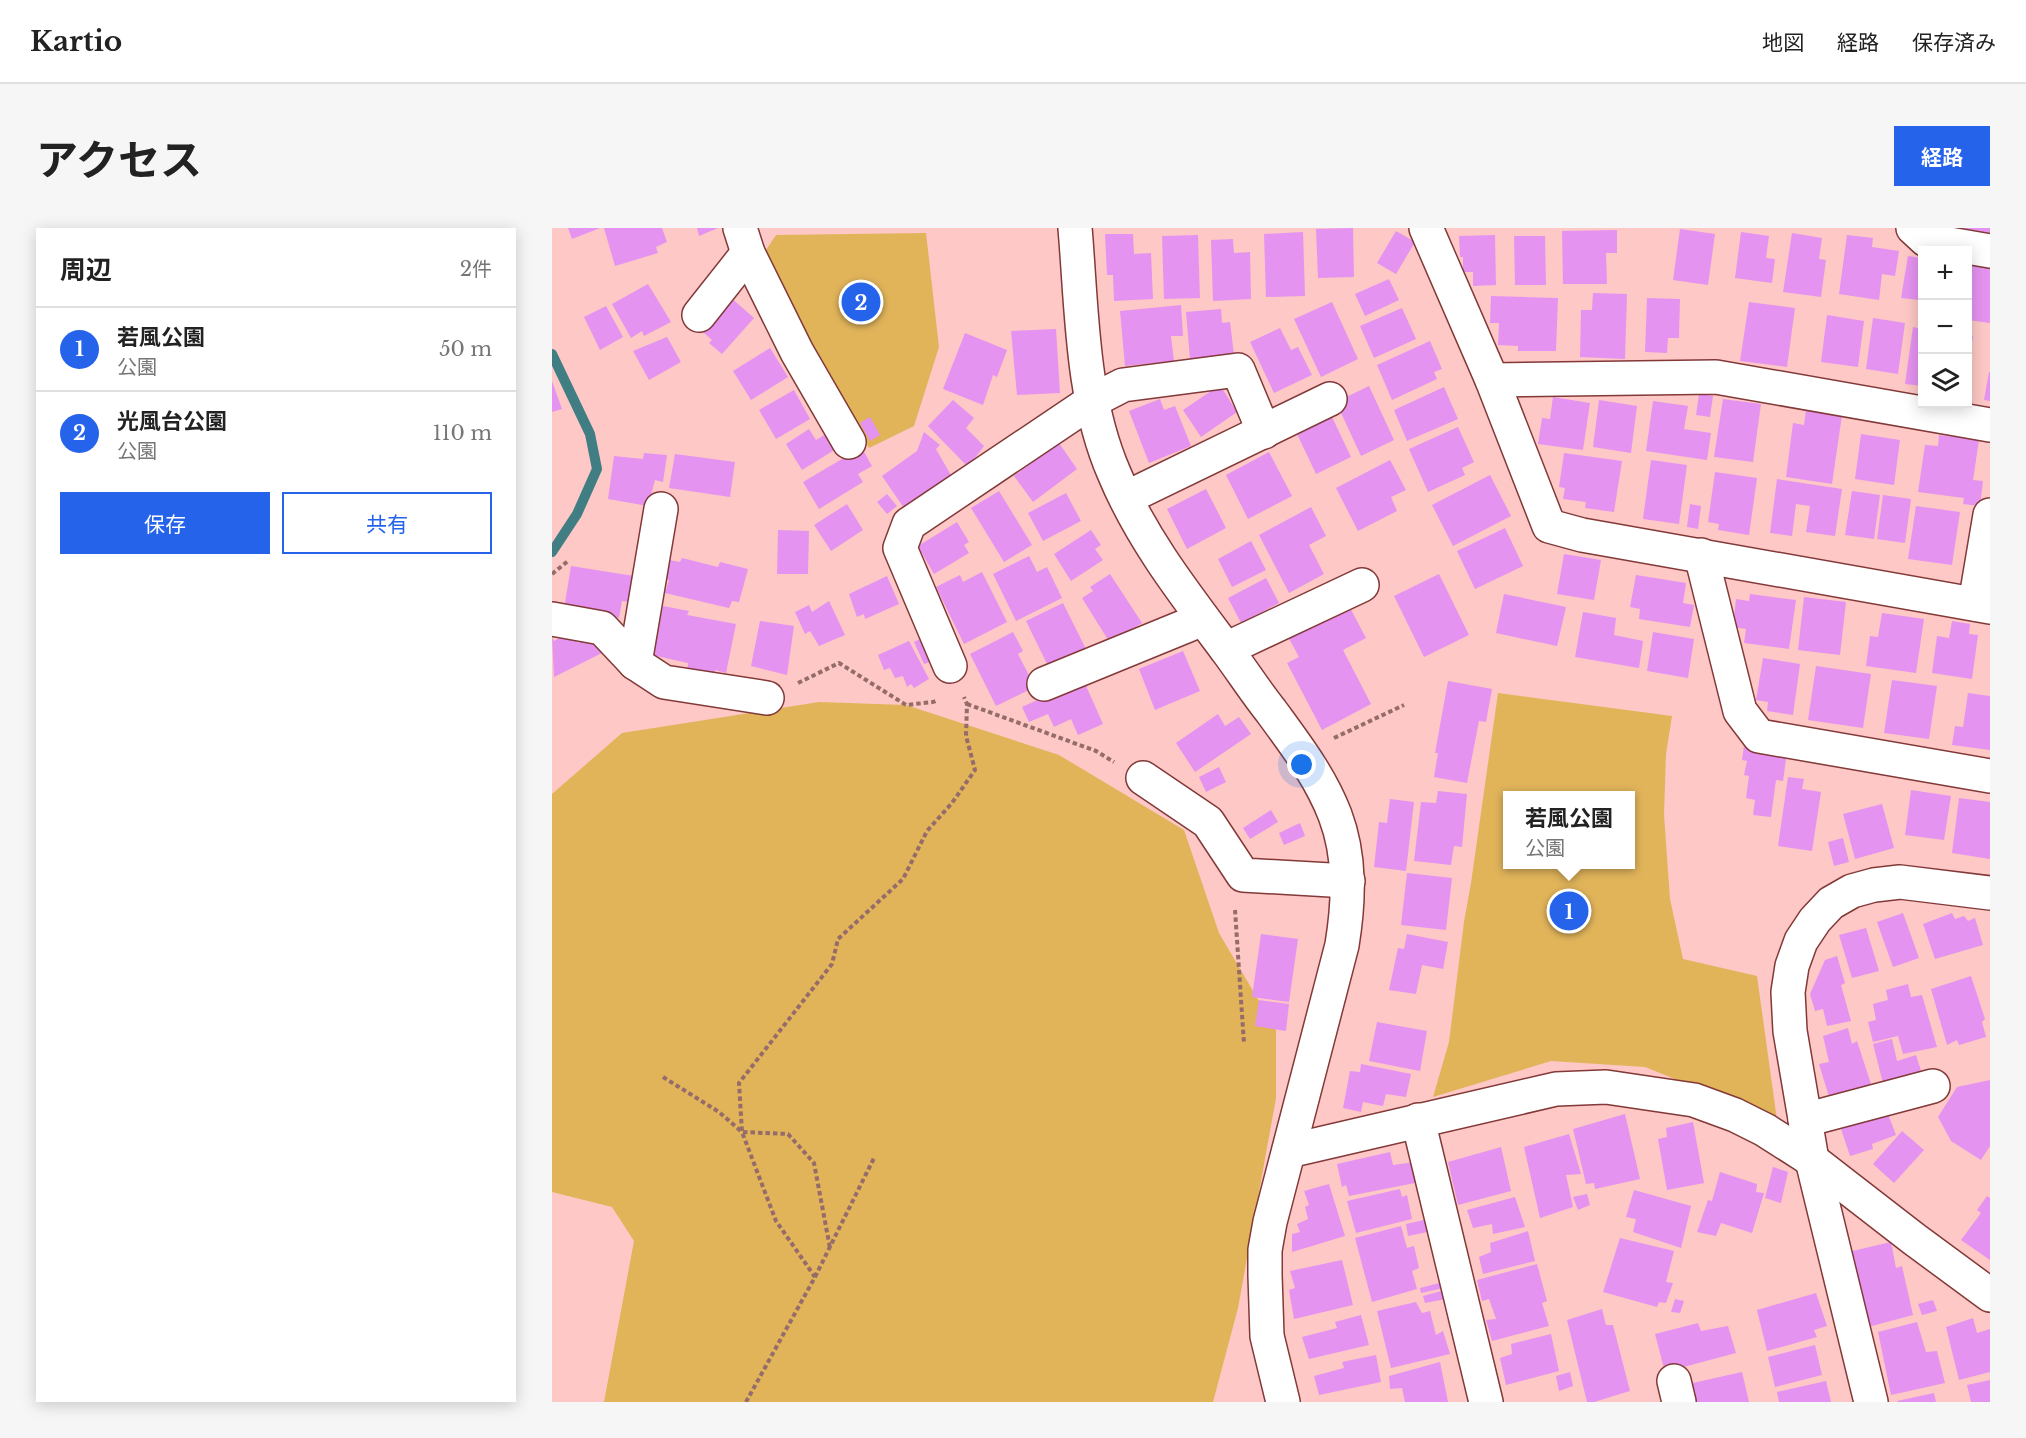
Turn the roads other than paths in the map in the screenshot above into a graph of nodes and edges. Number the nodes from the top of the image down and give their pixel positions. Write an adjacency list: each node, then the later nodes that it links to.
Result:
1 (1075, 228): 9 (street)
2 (1426, 228): 7 (street)
3 (1913, 228): 5 (street)
4 (744, 240): 6 (street); 12 (street)
5 (1990, 251)
6 (699, 315)
7 (1492, 380): 10 (street); 16 (street)
8 (1330, 399): 11 (street)
9 (1092, 401): 11 (street); 13 (street); 23 (street)
10 (1990, 425)
11 (1264, 432): 13 (street)
12 (849, 442)
13 (1126, 498): 20 (street)
14 (661, 509): 22 (street)
15 (1990, 515): 18 (street)
16 (1701, 555): 18 (street); 26 (street)
17 (1362, 585): 21 (street)
18 (1983, 605)
19 (552, 619): 22 (street)
20 (1203, 619): 21 (street); 24 (street)
21 (1226, 649): 28 (street)
22 (635, 663): 25 (street)
23 (950, 666)
24 (1044, 684)
25 (767, 698)
26 (1990, 776)
27 (1143, 778): 28 (street)
28 (1348, 880): 33 (street)
29 (1990, 893): 32 (street)
30 (1933, 1086): 32 (street)
31 (1418, 1120): 33 (street); 34 (street); 37 (street)
32 (1805, 1120): 34 (street)
33 (1289, 1151): 36 (street)
34 (1812, 1160): 35 (street); 38 (street)
35 (1990, 1295)
36 (1283, 1402)
37 (1486, 1402)
38 (1871, 1402)

